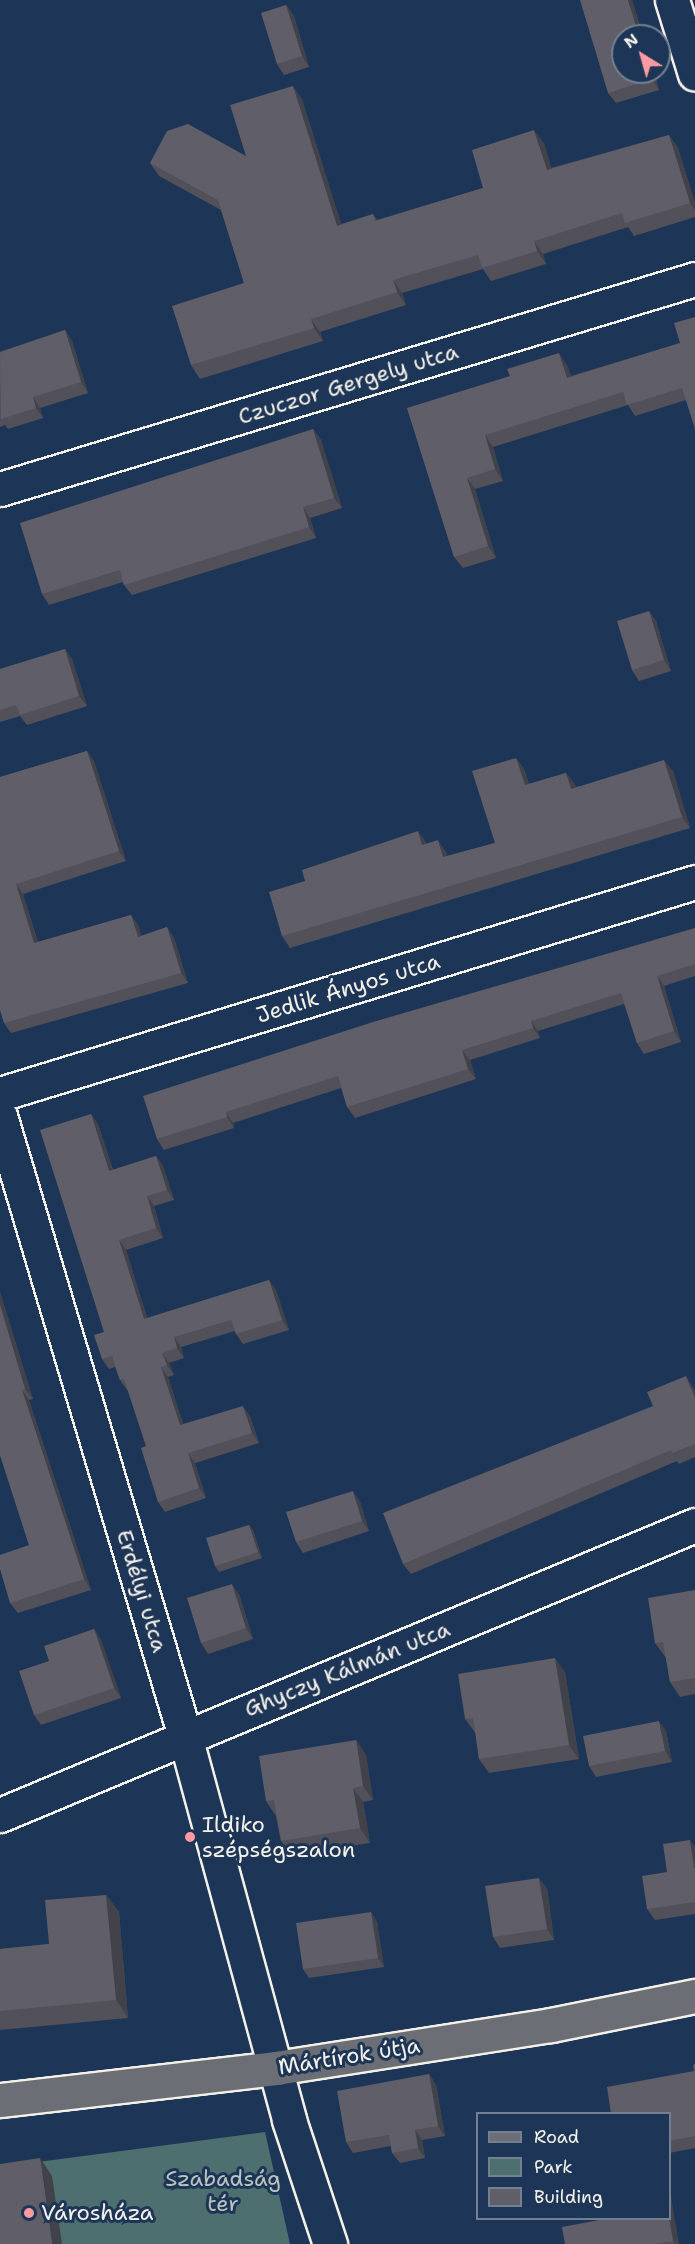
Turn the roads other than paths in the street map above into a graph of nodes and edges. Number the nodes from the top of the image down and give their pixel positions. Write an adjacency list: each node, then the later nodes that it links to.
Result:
1 (672, 0): 2 (street)
2 (695, 74)
3 (695, 279): 4 (street, Czuczor Gergely utca)
4 (0, 489)
5 (695, 882): 6 (street, Jedlik Ányos utca)
6 (0, 1094)
7 (0, 1116): 9 (street, Erdélyi utca)
8 (695, 1525): 9 (street, Ghyczy Kálmán utca)
9 (185, 1736): 10 (street, Ghyczy Kálmán utca); 12 (street, Erdélyi utca)
10 (0, 1815)
11 (695, 1996): 12 (main road, Mártírok útja)
12 (276, 2068): 13 (main road, Mártírok útja); 14 (street, Erdélyi utca)
13 (0, 2100)
14 (330, 2244)

